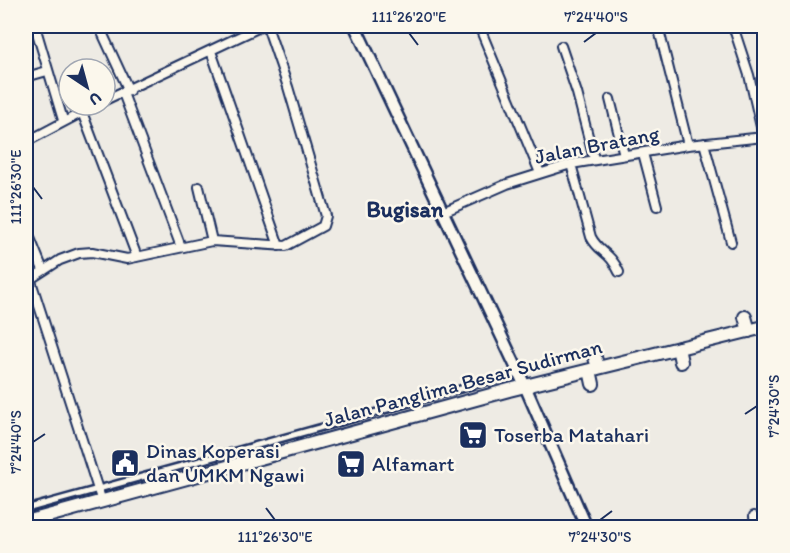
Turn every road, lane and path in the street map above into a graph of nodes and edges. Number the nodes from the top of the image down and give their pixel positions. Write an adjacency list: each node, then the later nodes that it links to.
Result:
1 (35, 26): 11 (street)
2 (99, 26): 13 (street)
3 (262, 26): 10 (street)
4 (267, 26): 34 (street)
5 (355, 26): 30 (main road)
6 (479, 26): 27 (street)
7 (658, 26): 22 (street)
8 (734, 26): 19 (street)
9 (561, 46): 25 (street)
10 (211, 51): 13 (street); 34 (street)
11 (47, 71): 12 (street); 18 (street)
12 (26, 77)
13 (126, 92): 14 (street); 35 (street)
14 (117, 95)
15 (610, 99): 24 (street)
16 (70, 117): 18 (street)
17 (84, 117): 36 (street)
18 (63, 120): 20 (street)
19 (764, 138): 21 (street, Jalan Bratang)
20 (26, 142)
21 (704, 143): 22 (street, Jalan Bratang); 33 (street)
22 (688, 145): 23 (street, Jalan Bratang)
23 (644, 153): 24 (street, Jalan Bratang); 29 (street)
24 (624, 155): 25 (street, Jalan Bratang)
25 (594, 159): 26 (street, Jalan Bratang)
26 (571, 164): 27 (street, Jalan Bratang); 38 (street)
27 (540, 173): 30 (street, Jalan Bratang)
28 (199, 187): 32 (street)
29 (657, 206)
30 (443, 212): 47 (main road)
31 (26, 228): 37 (street)
32 (212, 241): 34 (street); 35 (street)
33 (731, 242)
34 (279, 246)
35 (181, 247): 36 (street)
36 (137, 257): 37 (street)
37 (43, 270): 39 (street)
38 (619, 272)
39 (28, 280): 50 (street)
40 (745, 317): 42 (main road)
41 (765, 327): 42 (main road, Jalan Panglima Besar Sudirman)
42 (749, 331): 43 (main road, Jalan Panglima Besar Sudirman)
43 (678, 348): 45 (main road); 46 (main road, Jalan Panglima Besar Sudirman)
44 (594, 354): 46 (main road)
45 (681, 362)
46 (594, 369): 48 (main road); 49 (main road, Jalan Panglima Besar Sudirman)
47 (519, 373): 49 (main road); 50 (street)
48 (593, 384)
49 (525, 386): 51 (main road, Jalan Panglima Besar Sudirman); 55 (main road)
50 (98, 489): 51 (street); 52 (street)
51 (102, 502): 54 (main road, Jalan Panglima Besar Sudirman)
52 (26, 509)
53 (754, 516): 56 (street)
54 (29, 524)
55 (587, 528)
56 (755, 528)

